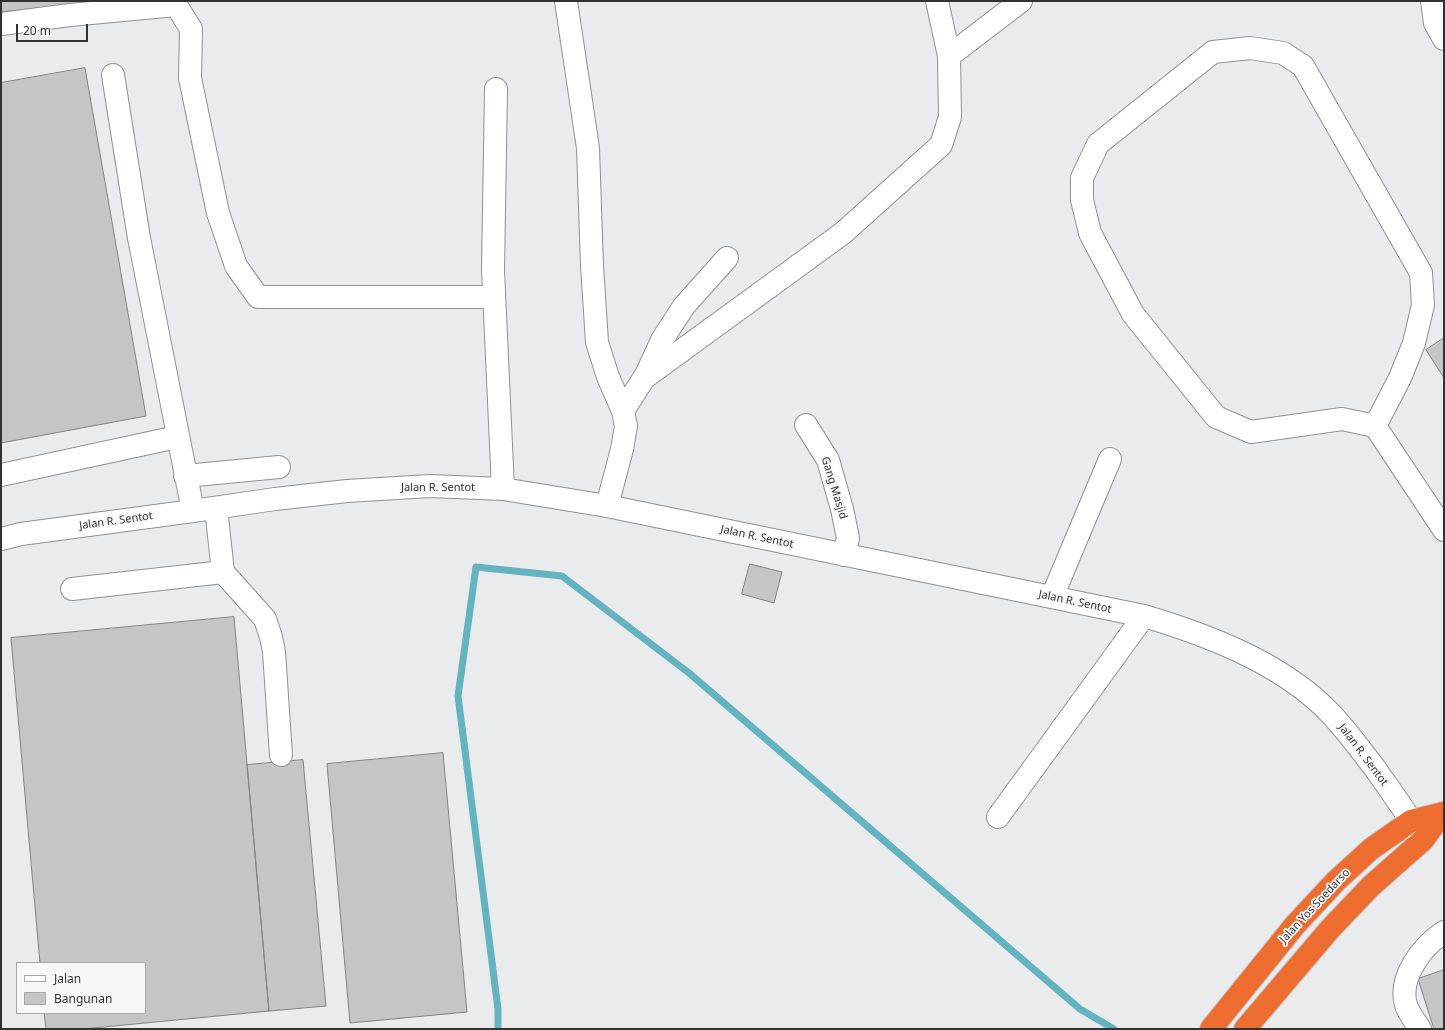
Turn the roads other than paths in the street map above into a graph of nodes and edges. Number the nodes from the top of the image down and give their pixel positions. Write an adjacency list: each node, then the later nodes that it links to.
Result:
1 (566, 1): 14 (street)
2 (937, 1): 8 (street)
3 (1020, 1): 8 (street)
4 (1432, 1): 7 (street)
5 (163, 3): 6 (street); 12 (street)
6 (1, 24)
7 (1444, 39)
8 (949, 56): 13 (street)
9 (113, 75): 17 (street)
10 (496, 89): 12 (street)
11 (727, 258): 13 (street)
12 (494, 297): 22 (street)
13 (644, 378): 14 (street)
14 (623, 411): 23 (street)
15 (806, 425): 28 (street, Gang Masjid)
16 (1375, 426): 16 (street); 26 (street)
17 (177, 437): 20 (street); 21 (street)
18 (1110, 459): 31 (street)
19 (279, 467): 21 (street)
20 (1, 475)
21 (185, 476): 25 (street)
22 (503, 489): 23 (street, Jalan R. Sentot); 24 (street, Jalan R. Sentot)
23 (607, 506): 28 (street, Jalan R. Sentot)
24 (216, 508): 25 (street, Jalan R. Sentot); 29 (street)
25 (193, 511): 27 (street, Jalan R. Sentot)
26 (1444, 530)
27 (1, 539)
28 (844, 555): 31 (street, Jalan R. Sentot)
29 (223, 572): 30 (street); 33 (street)
30 (72, 588)
31 (1052, 597): 32 (street, Jalan R. Sentot)
32 (1144, 616): 35 (street); 36 (street, Jalan R. Sentot)
33 (281, 754)
34 (1443, 813): 36 (highway, Jalan Yos Soedarso); 37 (highway, Jalan Yos Soedarso)
35 (998, 817)
36 (1411, 821): 37 (street, Jalan R. Sentot); 40 (highway, Jalan Yos Soedarso)
37 (1423, 840): 39 (highway, Jalan Yos Soedarso)
38 (1444, 932): 41 (street)
39 (1249, 1025)
40 (1210, 1029)
41 (1420, 1029)

